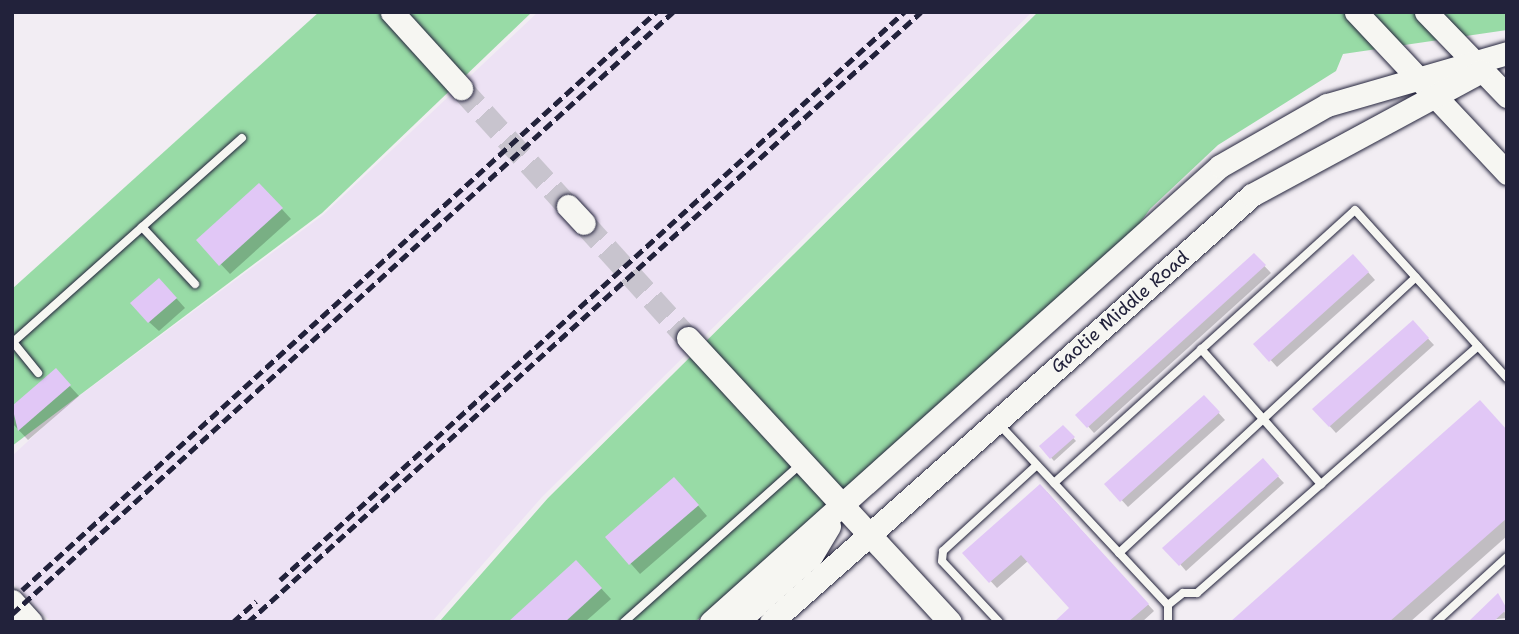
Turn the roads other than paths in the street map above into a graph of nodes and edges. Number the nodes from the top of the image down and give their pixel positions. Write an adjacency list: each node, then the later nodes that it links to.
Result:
1 (392, 12): 7 (street)
2 (1356, 12): 6 (street)
3 (1426, 12): 5 (street)
4 (1507, 55): 5 (street, Gaotie Middle Road)
5 (1478, 66): 6 (street, Gaotie Middle Road); 8 (street, Gaotie Middle Road); 9 (street)
6 (1418, 79): 8 (street); 29 (street, Gaotie Middle Road)
7 (461, 88)
8 (1434, 96): 11 (street); 24 (street, Gaotie Middle Road)
9 (1507, 96)
10 (242, 138): 14 (lane)
11 (1507, 173)
12 (568, 206): 13 (street)
13 (584, 223)
14 (142, 227): 16 (lane); 18 (lane)
15 (1416, 277): 19 (lane); 20 (lane); 23 (lane)
16 (195, 284)
17 (688, 338): 25 (street)
18 (13, 343): 21 (lane)
19 (1478, 346): 22 (lane); 28 (lane)
20 (1201, 349): 23 (lane); 27 (lane)
21 (38, 373)
22 (1507, 378)
23 (1264, 419): 28 (lane); 31 (lane)
24 (996, 421): 26 (lane); 30 (street, Gaotie Middle Road)
25 (802, 463): 29 (street); 36 (lane)
26 (1037, 465): 27 (lane); 41 (lane)
27 (1055, 483): 31 (lane)
28 (1321, 484): 34 (lane)
29 (841, 505): 30 (street); 37 (street, Gaotie Middle Road); 38 (street, Gaotie Middle Road)
30 (869, 533): 39 (street, Gaotie Middle Road); 40 (street)
31 (1119, 553): 34 (lane)
32 (1507, 557): 43 (lane)
33 (12, 601): 35 (street)
34 (1168, 606): 42 (lane)
35 (31, 622)
36 (624, 622)
37 (711, 622)
38 (737, 622)
39 (771, 622)
40 (950, 622)
41 (999, 622)
42 (1168, 622)
43 (1436, 622)

